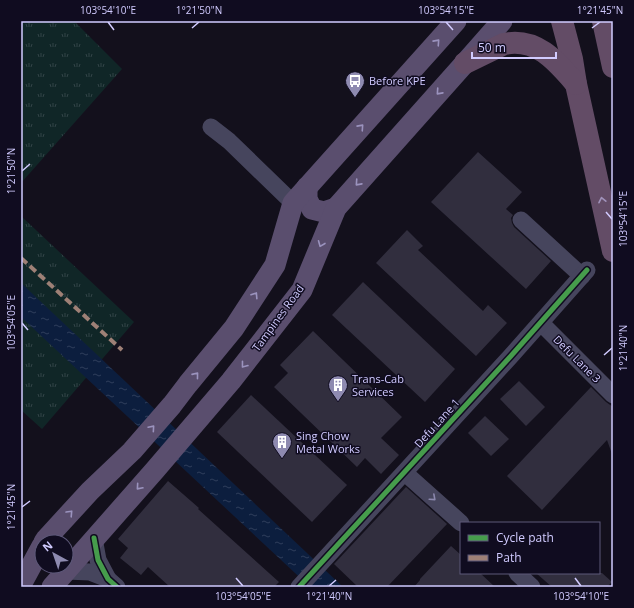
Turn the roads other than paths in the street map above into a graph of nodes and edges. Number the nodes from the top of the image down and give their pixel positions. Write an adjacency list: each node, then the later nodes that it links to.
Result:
1 (456, 21): 9 (main road, one-way to 1)
2 (502, 21): 5 (main road, Tampines Road)
3 (562, 21): 7 (highway)
4 (603, 21): 6 (highway)
5 (465, 63): 7 (highway); 11 (main road, Tampines Road, one-way to 11)
6 (613, 67)
7 (576, 84): 13 (highway, one-way to 7)
8 (211, 127): 10 (street)
9 (307, 187): 10 (main road); 11 (main road)
10 (293, 203): 18 (main road, one-way to 10)
11 (336, 208): 19 (main road, Tampines Road, one-way to 19)
12 (521, 220): 14 (street, Defu Lane 1)
13 (613, 251)
14 (541, 323): 15 (street, Defu Lane 3); 16 (street, Defu Lane 1)
15 (613, 395)
16 (405, 473): 17 (street, one-way to 17); 27 (street, Defu Lane 1)
17 (460, 522)
18 (51, 534)
19 (94, 538): 21 (main road, Tampines Road); 26 (street)
20 (34, 561): 25 (main road)
21 (74, 562)
22 (74, 571): 26 (street)
23 (63, 574): 28 (main road, Tampines Road)
24 (518, 574): 29 (street)
25 (21, 583)
26 (112, 583)
27 (301, 585)
28 (52, 587)
29 (532, 587)

